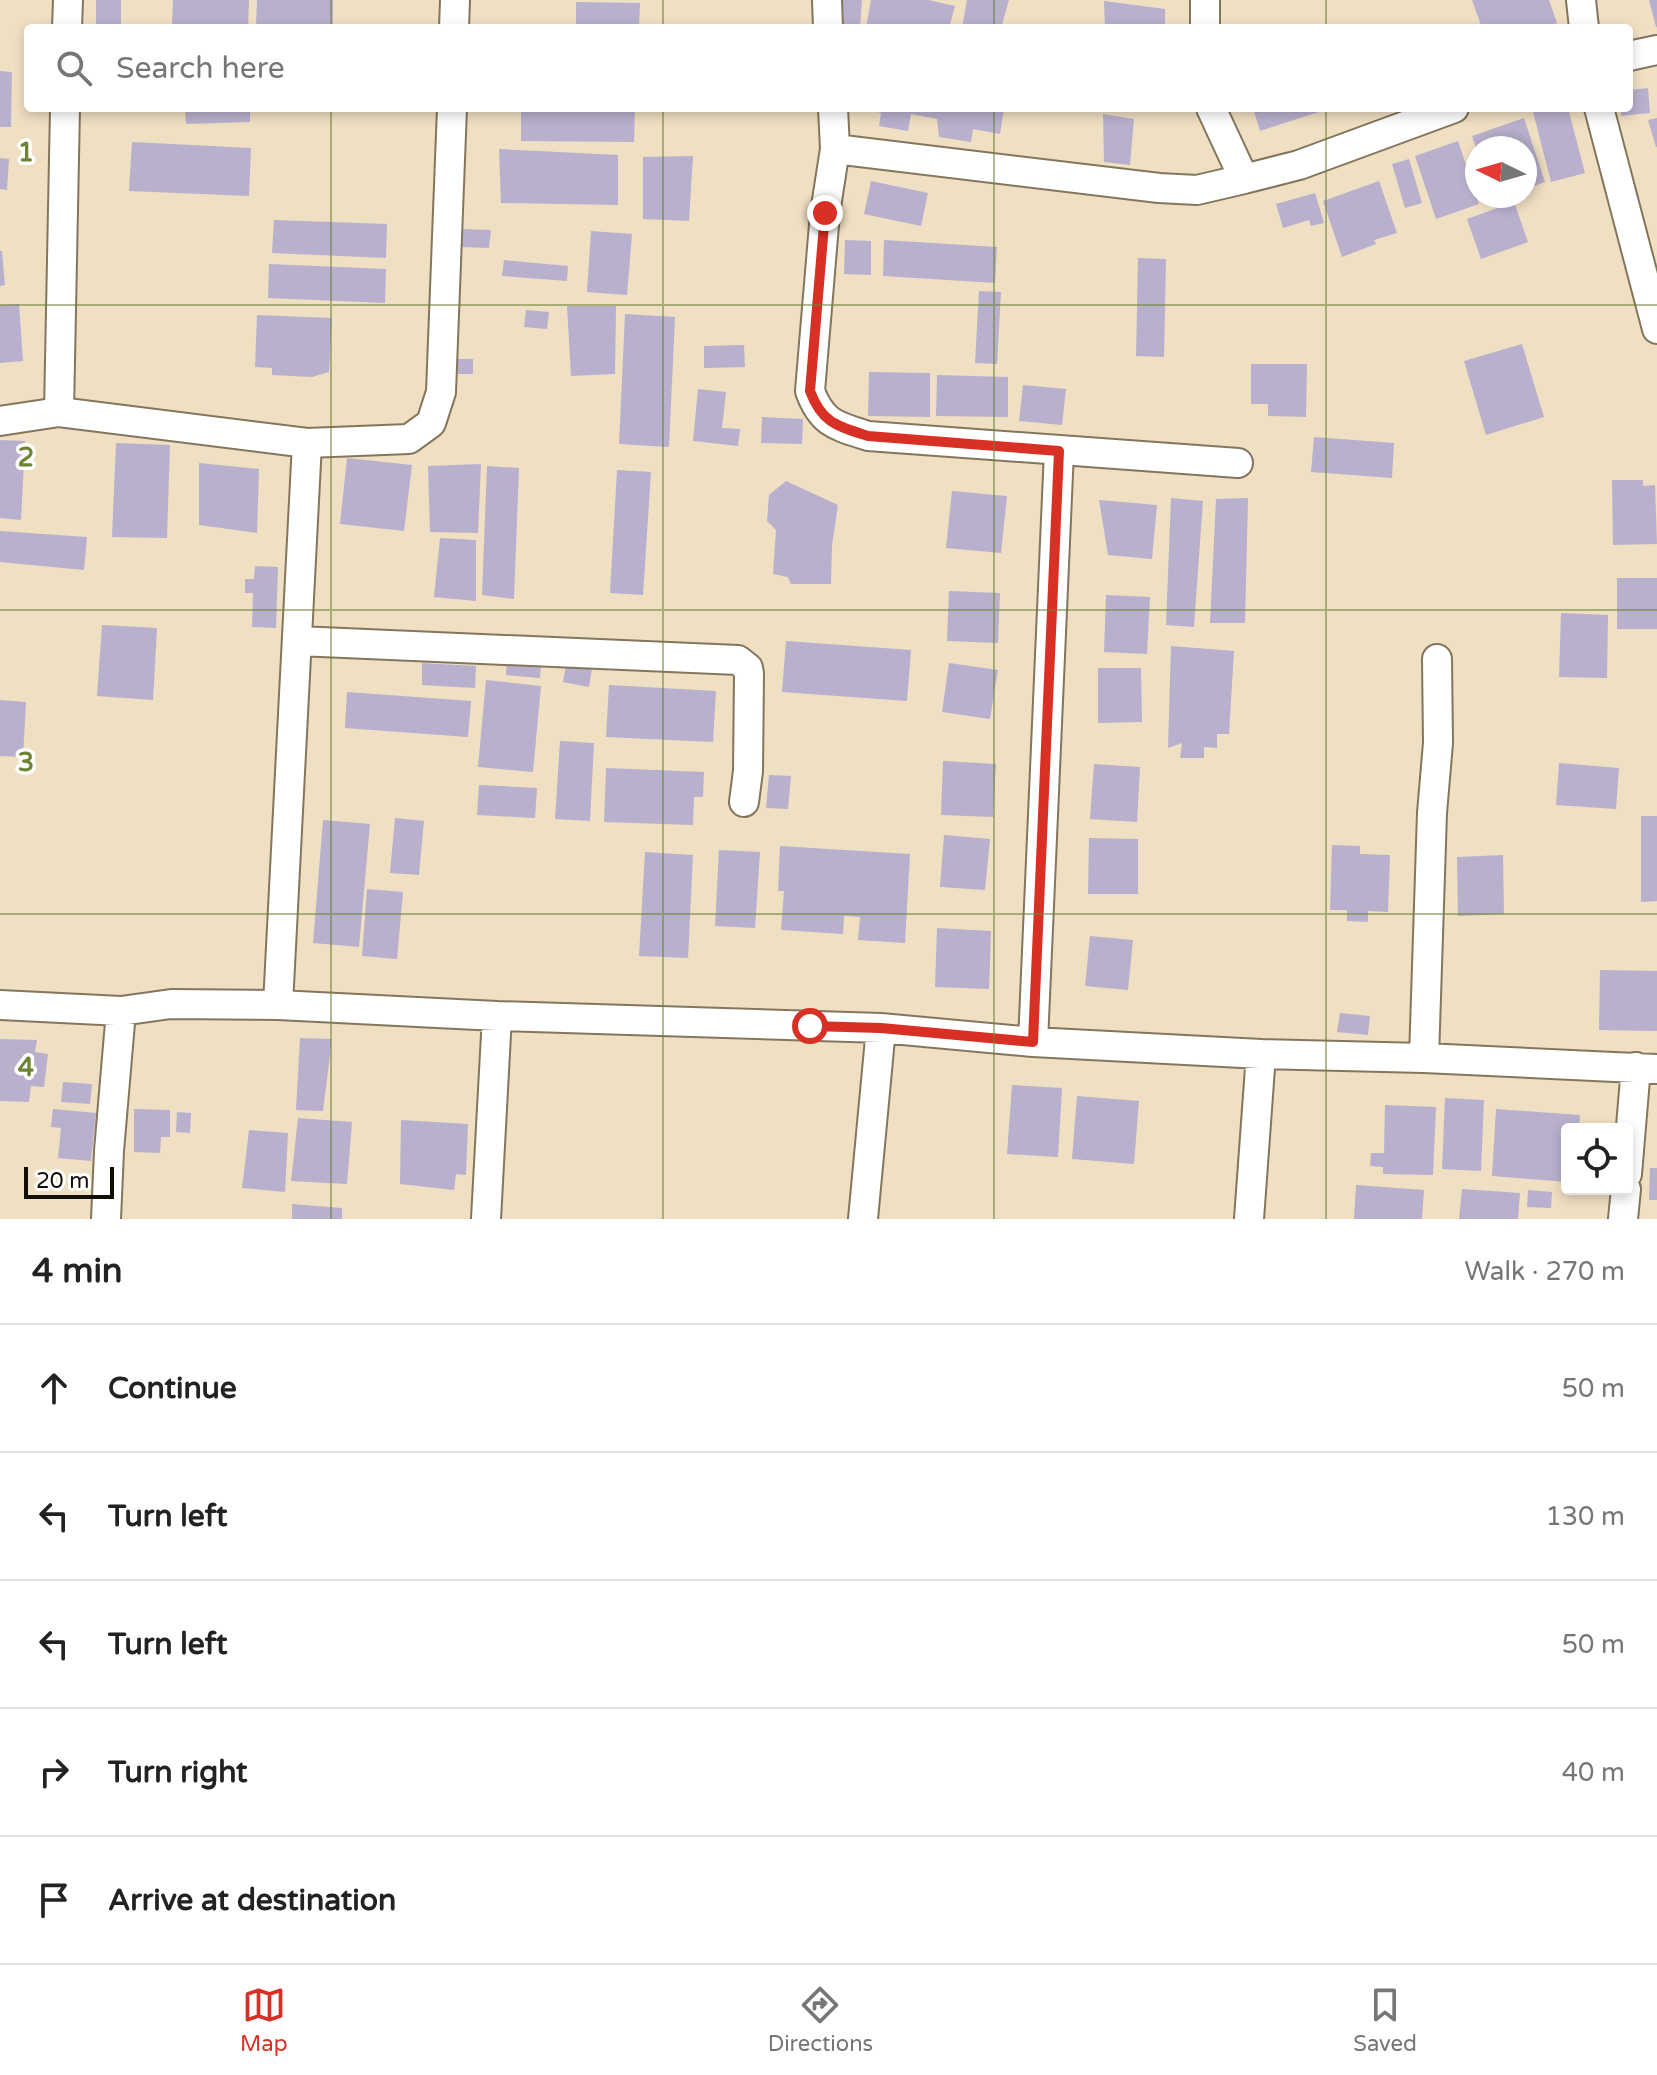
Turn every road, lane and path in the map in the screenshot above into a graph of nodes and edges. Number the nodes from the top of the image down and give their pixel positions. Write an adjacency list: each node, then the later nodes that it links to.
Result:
1 (68, 0): 6 (street)
2 (455, 0): 7 (street)
3 (827, 0): 8 (street)
4 (1205, 0): 9 (street)
5 (1581, 0): 10 (street)
6 (67, 24)
7 (454, 24)
8 (828, 24)
9 (1205, 24)
10 (1584, 24)
11 (1657, 50): 12 (street)
12 (1633, 55)
13 (65, 112): 22 (street)
14 (452, 112): 24 (street)
15 (833, 112): 19 (street)
16 (1213, 112): 20 (street)
17 (1443, 112): 20 (street)
18 (1600, 112): 21 (street)
19 (835, 149): 20 (street); 25 (street)
20 (1244, 179)
21 (1657, 329)
22 (59, 412): 23 (street); 24 (street)
23 (0, 421)
24 (307, 443): 27 (street)
25 (1059, 451): 26 (street); 35 (street)
26 (1238, 463)
27 (298, 641): 29 (street); 31 (street)
28 (1437, 659): 37 (street)
29 (744, 802)
30 (0, 1005): 32 (street)
31 (278, 1005): 32 (street); 33 (street)
32 (121, 1011): 41 (street)
33 (497, 1016): 34 (street); 42 (street)
34 (881, 1028): 35 (street); 43 (street)
35 (1033, 1042): 36 (street)
36 (1261, 1054): 37 (street); 44 (street)
37 (1424, 1058): 38 (street)
38 (1647, 1068): 39 (street)
39 (1633, 1142)
40 (1625, 1195): 45 (street)
41 (106, 1219)
42 (486, 1219)
43 (863, 1219)
44 (1249, 1219)
45 (1623, 1219)

